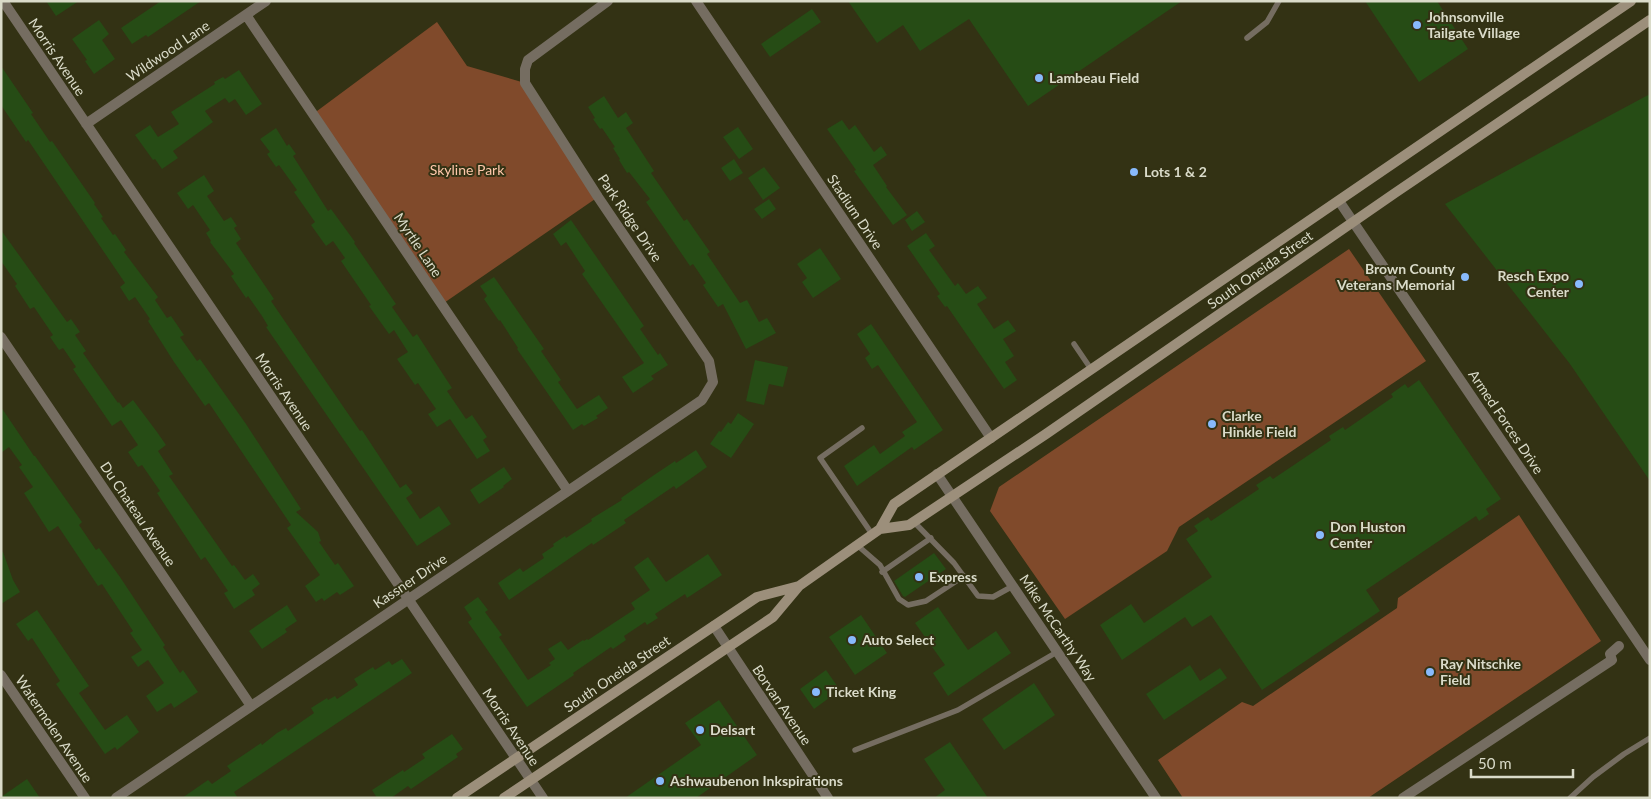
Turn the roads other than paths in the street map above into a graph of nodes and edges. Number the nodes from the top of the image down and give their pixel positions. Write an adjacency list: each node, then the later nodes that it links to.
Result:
1 (2, 1): 10 (street, Morris Avenue)
2 (266, 1): 7 (street, Wildwood Lane)
3 (608, 1): 16 (street, Park Ridge Drive)
4 (696, 1): 18 (street, Stadium Drive)
5 (1279, 1): 9 (lane)
6 (1631, 1): 11 (street, South Oneida Street)
7 (246, 15): 10 (street, Wildwood Lane); 20 (street, Myrtle Lane)
8 (1650, 20): 12 (street, South Oneida Street)
9 (1247, 38)
10 (86, 124): 30 (street, Morris Avenue)
11 (1339, 202): 12 (street, Armed Forces Drive); 15 (street, South Oneida Street)
12 (1353, 222): 21 (street, South Oneida Street); 35 (street, Armed Forces Drive)
13 (1, 337): 37 (street, Du Chateau Avenue)
14 (1074, 344): 15 (lane)
15 (1091, 369): 18 (street, South Oneida Street)
16 (713, 382): 20 (street, Kassner Drive)
17 (862, 428): 23 (lane)
18 (991, 438): 19 (street, South Oneida Street)
19 (937, 474): 21 (street, Mike McCarthy Way); 23 (street, South Oneida Street)
20 (568, 491): 30 (street, Kassner Drive)
21 (952, 496): 22 (street, South Oneida Street); 29 (street, Mike McCarthy Way)
22 (914, 522): 23 (street, South Oneida Street); 24 (lane)
23 (876, 532): 25 (street, South Oneida Street)
24 (931, 538): 26 (lane); 27 (lane)
25 (857, 545): 26 (lane); 28 (street, South Oneida Street)
26 (882, 572): 27 (lane)
27 (964, 576): 29 (lane)
28 (799, 586): 31 (street, South Oneida Street); 33 (street, South Oneida Street)
29 (1013, 586): 34 (street, Mike McCarthy Way)
30 (408, 599): 37 (street, Kassner Drive); 40 (street, Morris Avenue)
31 (714, 626): 33 (street, Borvan Avenue); 40 (street, South Oneida Street)
32 (1619, 646): 49 (street)
33 (728, 649): 41 (street, South Oneida Street); 47 (street, Borvan Avenue)
34 (1057, 652): 39 (lane); 48 (street, Mike McCarthy Way)
35 (1650, 660)
36 (1, 675): 42 (street, Watermolen Avenue)
37 (251, 706): 43 (street, Kassner Drive)
38 (1650, 738): 50 (lane)
39 (855, 750)
40 (516, 758): 41 (street, Morris Avenue); 44 (street, South Oneida Street)
41 (531, 780): 45 (street, South Oneida Street); 46 (street, Morris Avenue)
42 (85, 798)
43 (116, 798)
44 (457, 798)
45 (504, 798)
46 (543, 798)
47 (828, 798)
48 (1156, 798)
49 (1403, 798)
50 (1570, 798)

